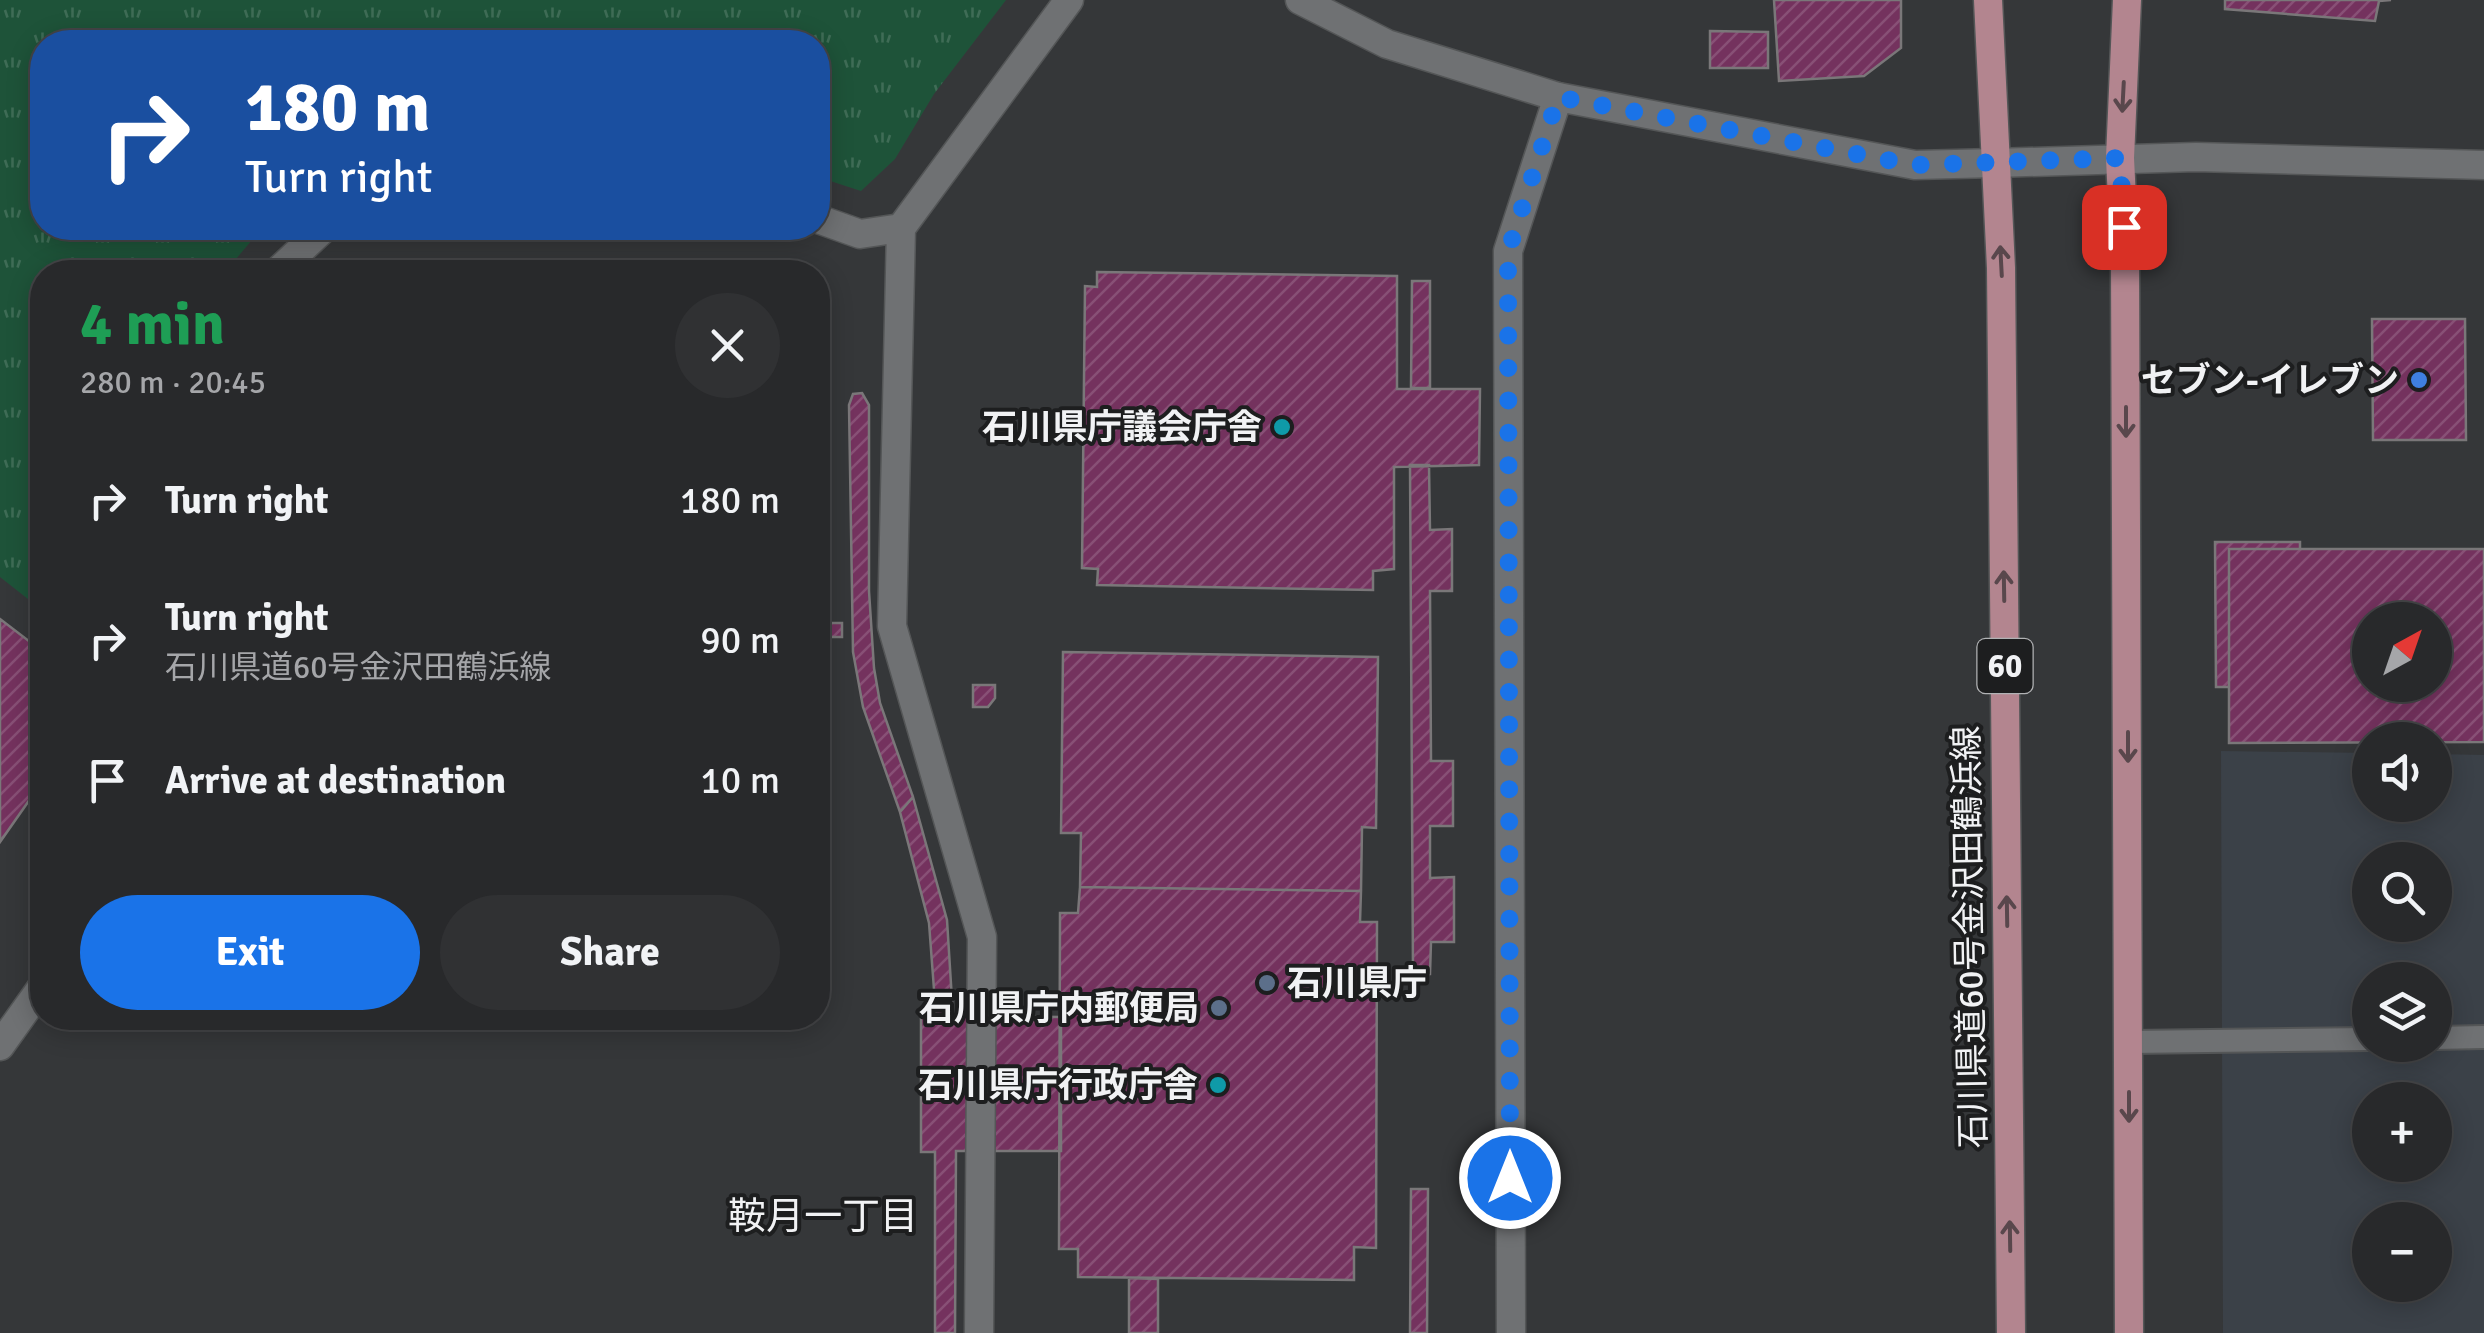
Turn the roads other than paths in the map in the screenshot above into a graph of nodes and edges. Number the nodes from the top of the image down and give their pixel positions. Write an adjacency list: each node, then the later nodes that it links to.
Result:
1 (1069, 0): 10 (street)
2 (1300, 0): 5 (street)
3 (1988, 0): 7 (main road, 石川県道60号金沢田鶴浜線 / 60)
4 (2127, 0): 6 (main road, one-way to 6)
5 (1558, 97): 7 (street); 20 (street)
6 (2120, 158): 7 (street); 8 (street); 17 (main road, one-way to 17)
7 (1995, 164): 21 (main road, 石川県道60号金沢田鶴浜線 / 60, one-way to 7)
8 (2484, 165)
9 (830, 224): 10 (street)
10 (901, 228): 19 (street)
11 (311, 240): 12 (street)
12 (289, 260)
13 (30, 1004): 18 (street)
14 (2484, 1037): 15 (lane)
15 (2452, 1038)
16 (2352, 1039): 17 (lane)
17 (2130, 1042): 22 (main road, one-way to 22)
18 (0, 1046)
19 (979, 1333)
20 (1511, 1333)
21 (2012, 1333)
22 (2129, 1333)

